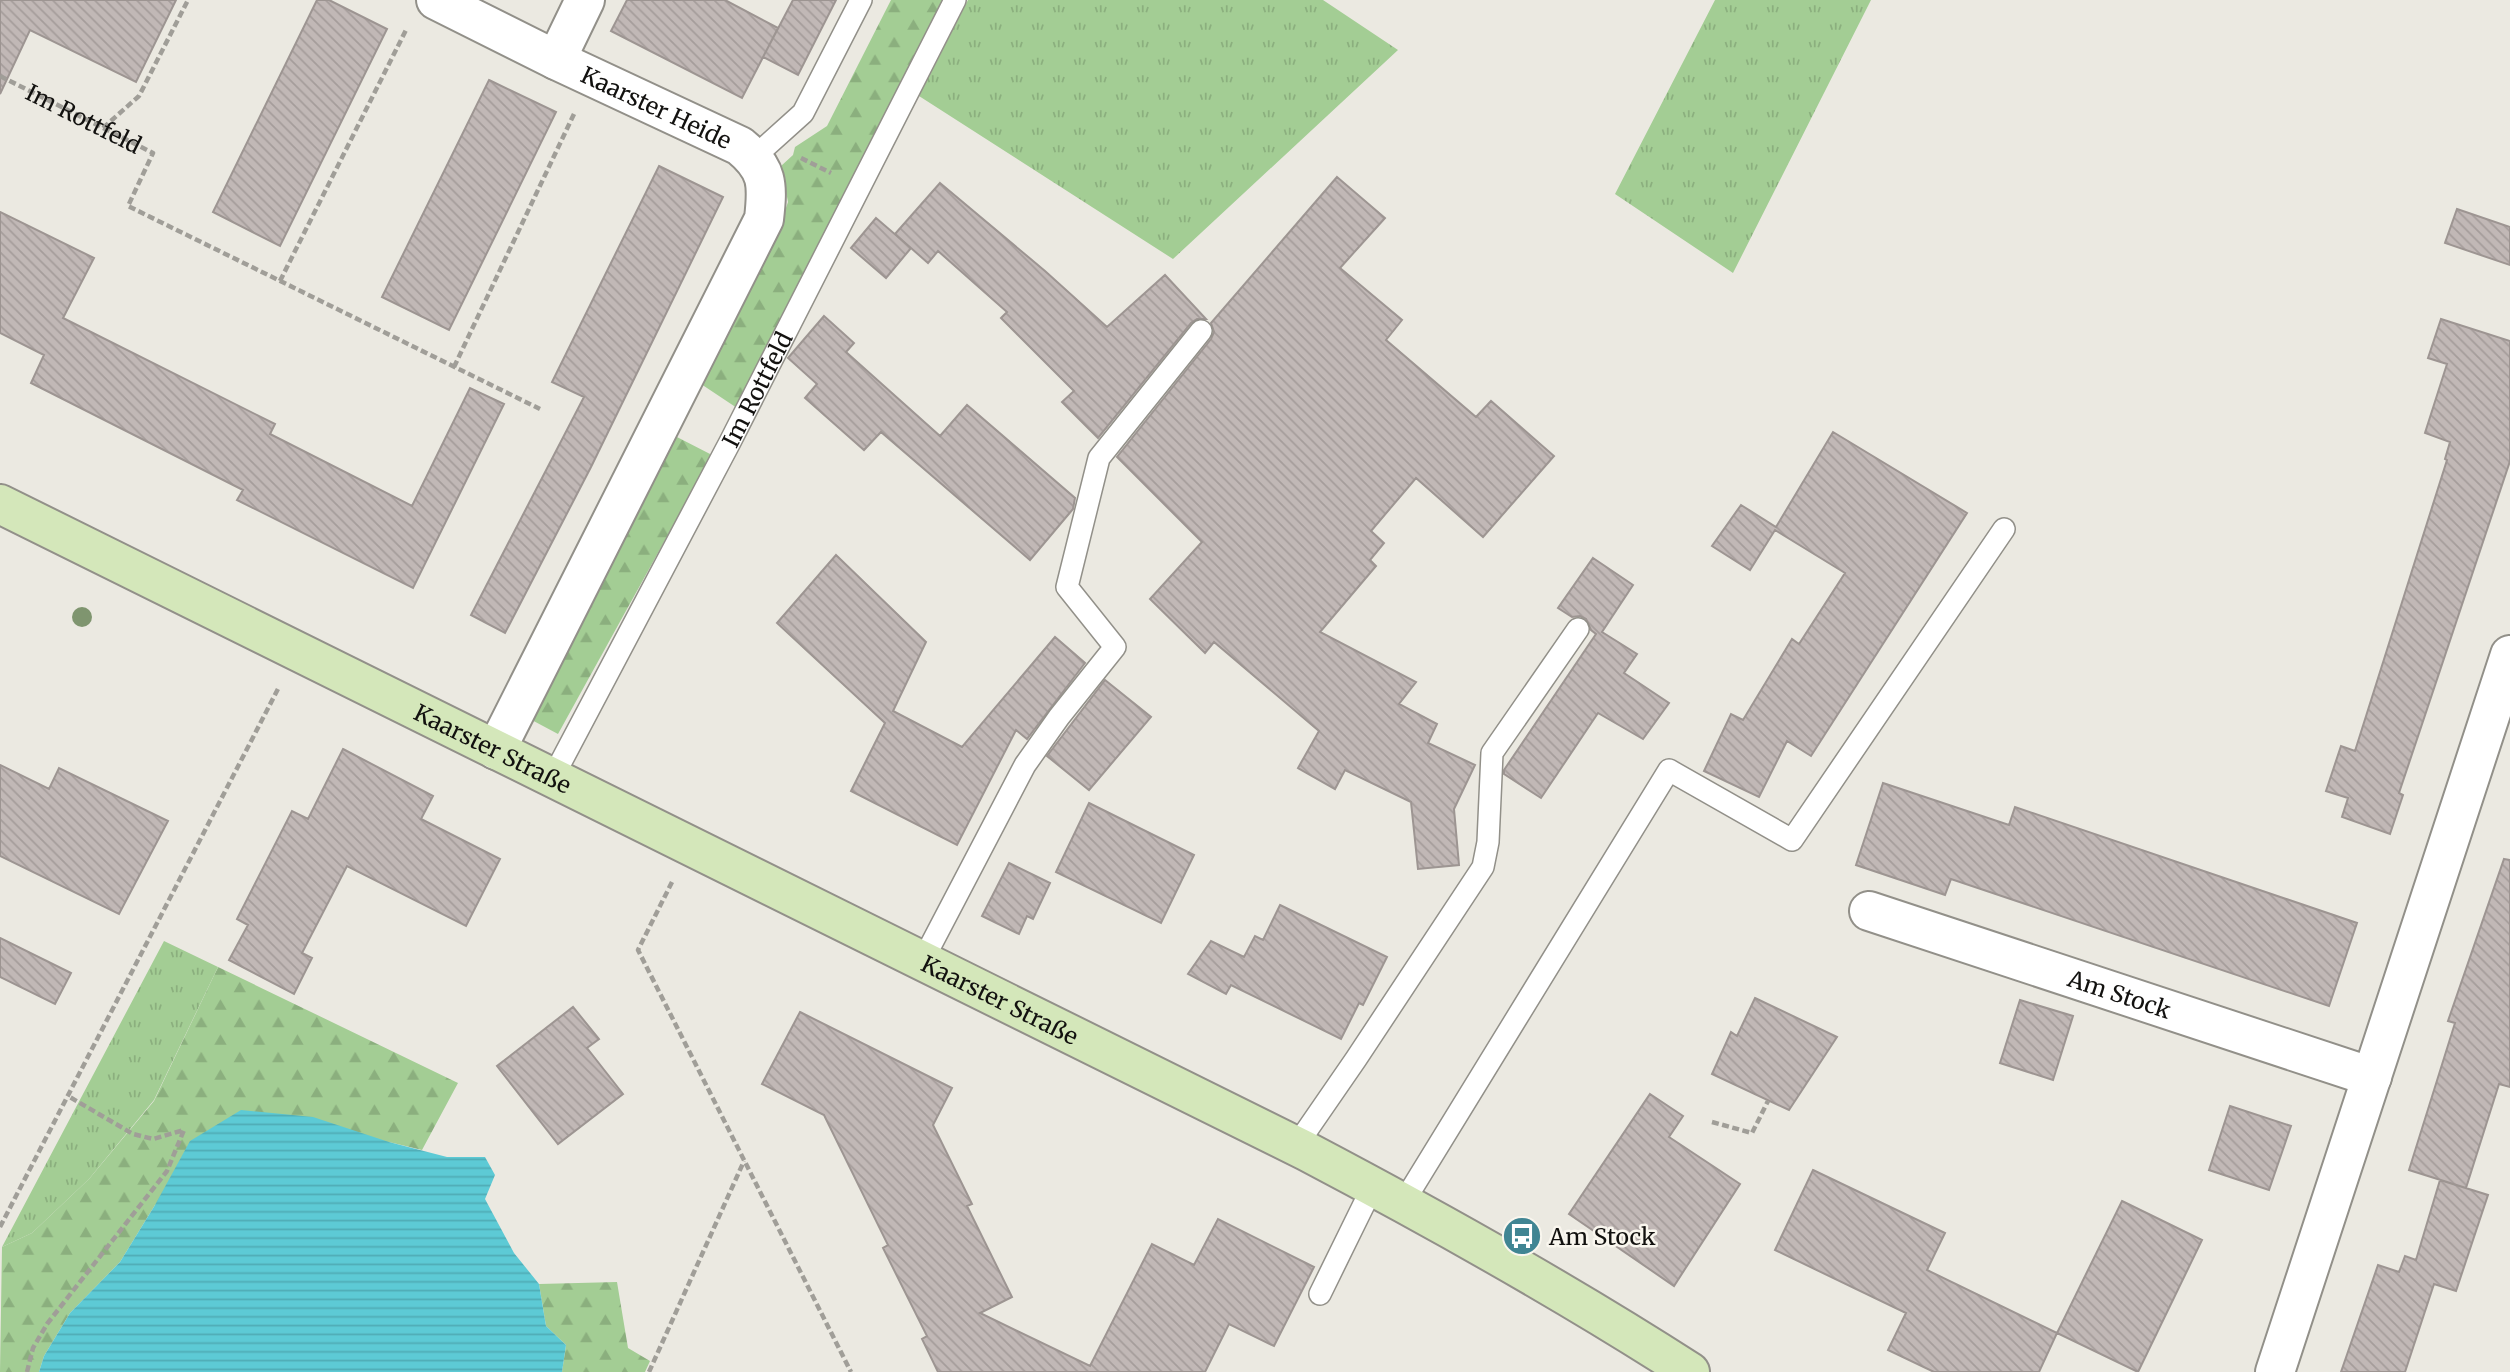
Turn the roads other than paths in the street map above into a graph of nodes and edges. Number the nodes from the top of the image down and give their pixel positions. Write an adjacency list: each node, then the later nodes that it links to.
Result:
1 (585, 0): 5 (street, Kaarster Heide)
2 (862, 0): 6 (lane)
3 (955, 0): 13 (lane, Im Rottfeld)
4 (423, 12): 5 (street, Kaarster Heide)
5 (556, 60): 6 (street, Kaarster Heide)
6 (757, 163): 12 (street)
7 (1201, 331): 15 (lane)
8 (0, 504): 12 (main road, Kaarster Straße)
9 (2004, 529): 18 (lane)
10 (1578, 629): 17 (lane)
11 (2510, 655): 16 (street)
12 (496, 750): 13 (main road, Kaarster Straße)
13 (553, 777): 15 (main road, Kaarster Straße)
14 (1869, 911): 16 (street, Am Stock)
15 (923, 960): 17 (main road, Kaarster Straße)
16 (2372, 1077): 21 (street)
17 (1296, 1146): 18 (main road, Kaarster Straße)
18 (1388, 1195): 19 (lane); 20 (main road, Kaarster Straße)
19 (1320, 1294)
20 (1690, 1372)
21 (2275, 1372)

